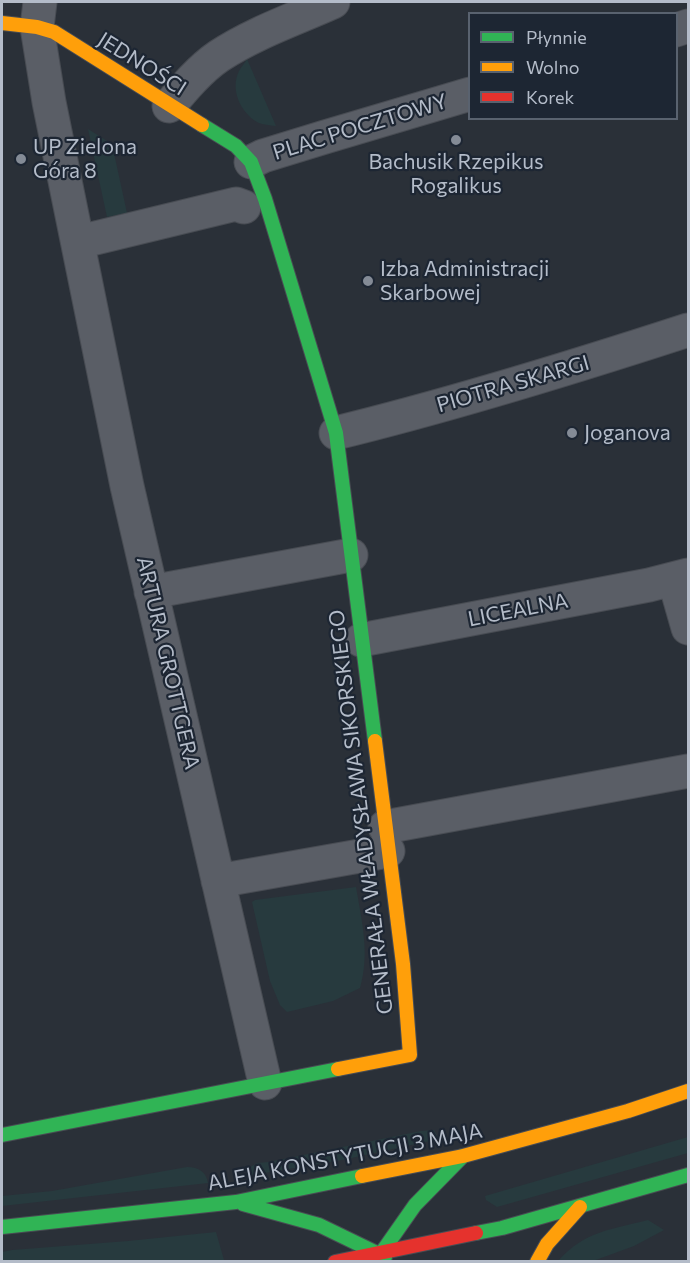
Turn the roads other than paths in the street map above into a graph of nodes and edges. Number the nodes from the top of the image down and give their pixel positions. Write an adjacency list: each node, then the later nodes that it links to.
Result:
1 (333, 2): 5 (street)
2 (38, 14): 3 (street, JEDNOŚCI); 5 (street, JEDNOŚCI); 8 (street)
3 (2, 23)
4 (468, 95): 6 (street, PLAC POCZTOWY)
5 (169, 106): 6 (street, JEDNOŚCI)
6 (251, 162): 10 (street, GENERAŁA WŁADYSŁAWA SIKORSKIEGO)
7 (244, 207): 8 (street)
8 (79, 242): 13 (street, ARTURA GROTTGERA)
9 (688, 330): 10 (street, PIOTRA SKARGI)
10 (336, 433): 11 (street, GENERAŁA WŁADYSŁAWA SIKORSKIEGO)
11 (351, 555): 13 (street); 15 (street, GENERAŁA WŁADYSŁAWA SIKORSKIEGO)
12 (681, 577): 14 (street, LICEALNA); 15 (street, LICEALNA)
13 (152, 596): 18 (street, ARTURA GROTTGERA)
14 (688, 628)
15 (361, 640): 17 (street, GENERAŁA WŁADYSŁAWA SIKORSKIEGO)
16 (688, 771): 17 (street)
17 (387, 839): 18 (street); 19 (street, GENERAŁA WŁADYSŁAWA SIKORSKIEGO)
18 (218, 882): 19 (street, ARTURA GROTTGERA)
19 (265, 1083): 21 (street, GENERAŁA WŁADYSŁAWA SIKORSKIEGO)
20 (688, 1091): 22 (street, ALEJA KONSTYTUCJI 3 MAJA)
21 (2, 1135)
22 (464, 1156): 24 (street, ALEJA KONSTYTUCJI 3 MAJA); 27 (street)
23 (688, 1175): 25 (street)
24 (236, 1202): 26 (street, ALEJA KONSTYTUCJI 3 MAJA); 27 (street)
25 (580, 1208): 27 (street); 29 (street)
26 (2, 1227)
27 (382, 1259): 28 (street)
28 (335, 1262)
29 (537, 1262)

